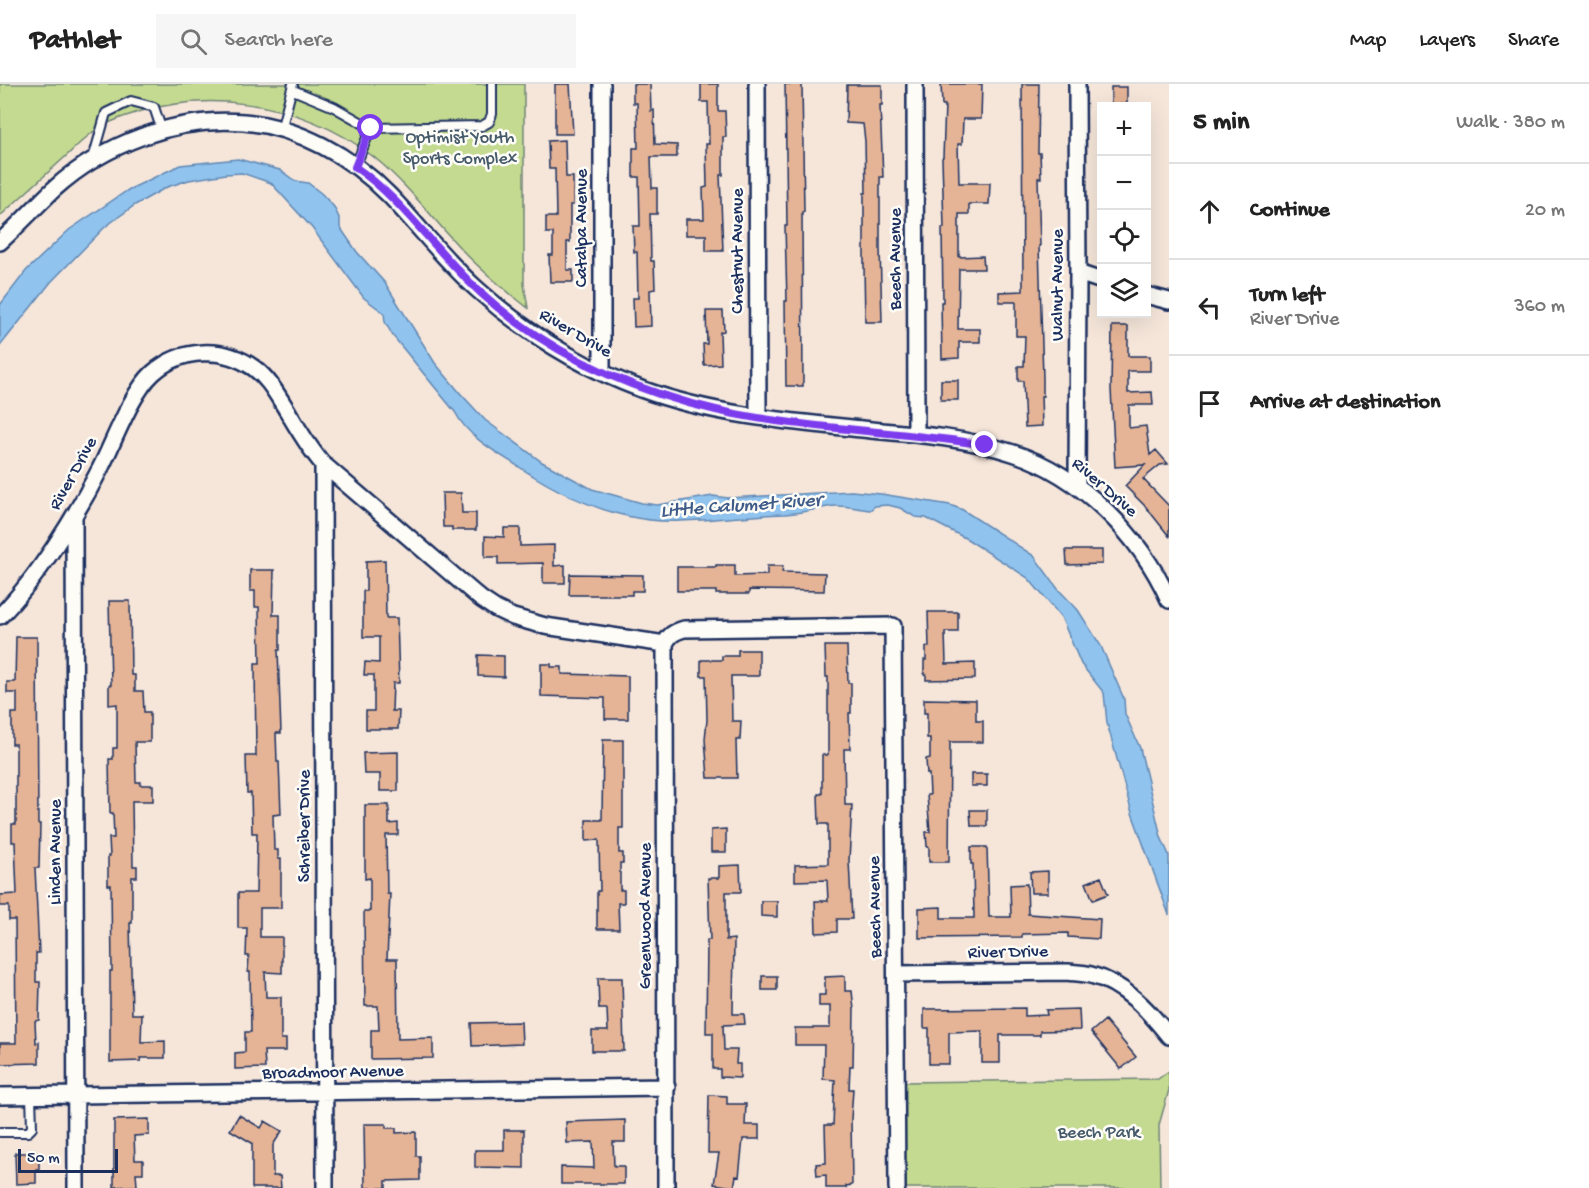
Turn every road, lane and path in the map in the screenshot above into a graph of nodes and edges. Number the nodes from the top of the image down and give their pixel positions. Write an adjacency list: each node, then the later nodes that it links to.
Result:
1 (492, 84): 7 (lane)
2 (602, 84): 17 (street, Catalpa Avenue)
3 (758, 84): 18 (street, Chestnut Avenue)
4 (915, 84): 19 (street, Beech Avenue)
5 (1077, 84): 13 (street, Walnut Avenue)
6 (293, 87): 7 (lane); 8 (lane)
7 (371, 128): 11 (lane)
8 (281, 130): 9 (street, River Drive); 11 (street, River Drive)
9 (162, 131): 10 (street, River Drive); 10 (lane)
10 (93, 160): 12 (street, River Drive)
11 (355, 167): 17 (street, River Drive)
12 (0, 242)
13 (1078, 273): 14 (street); 21 (street, Walnut Avenue)
14 (1097, 280)
15 (1151, 297): 16 (street)
16 (1169, 301)
17 (602, 373): 18 (street, River Drive)
18 (758, 417): 19 (street, River Drive)
19 (916, 434): 21 (street, River Drive)
20 (323, 464): 22 (street, River Drive); 25 (street, River Drive); 29 (street, Schreiber Drive)
21 (1077, 486): 23 (street, River Drive)
22 (74, 516): 24 (street, River Drive); 30 (street, Linden Avenue)
23 (1169, 600)
24 (0, 616)
25 (665, 644): 26 (street, Beech Avenue); 28 (street, Greenwood Avenue)
26 (896, 974): 27 (street, River Drive); 37 (street, Beech Avenue)
27 (1169, 1036)
28 (667, 1087): 29 (street, Broadmoor Avenue); 36 (street, Greenwood Avenue)
29 (325, 1093): 30 (street, Broadmoor Avenue); 35 (street, Schreiber Drive)
30 (76, 1094): 31 (street, Broadmoor Avenue); 34 (street, Linden Avenue)
31 (31, 1095): 32 (street, Broadmoor Avenue); 33 (lane)
32 (0, 1096)
33 (0, 1132)
34 (76, 1188)
35 (325, 1188)
36 (666, 1188)
37 (897, 1188)

